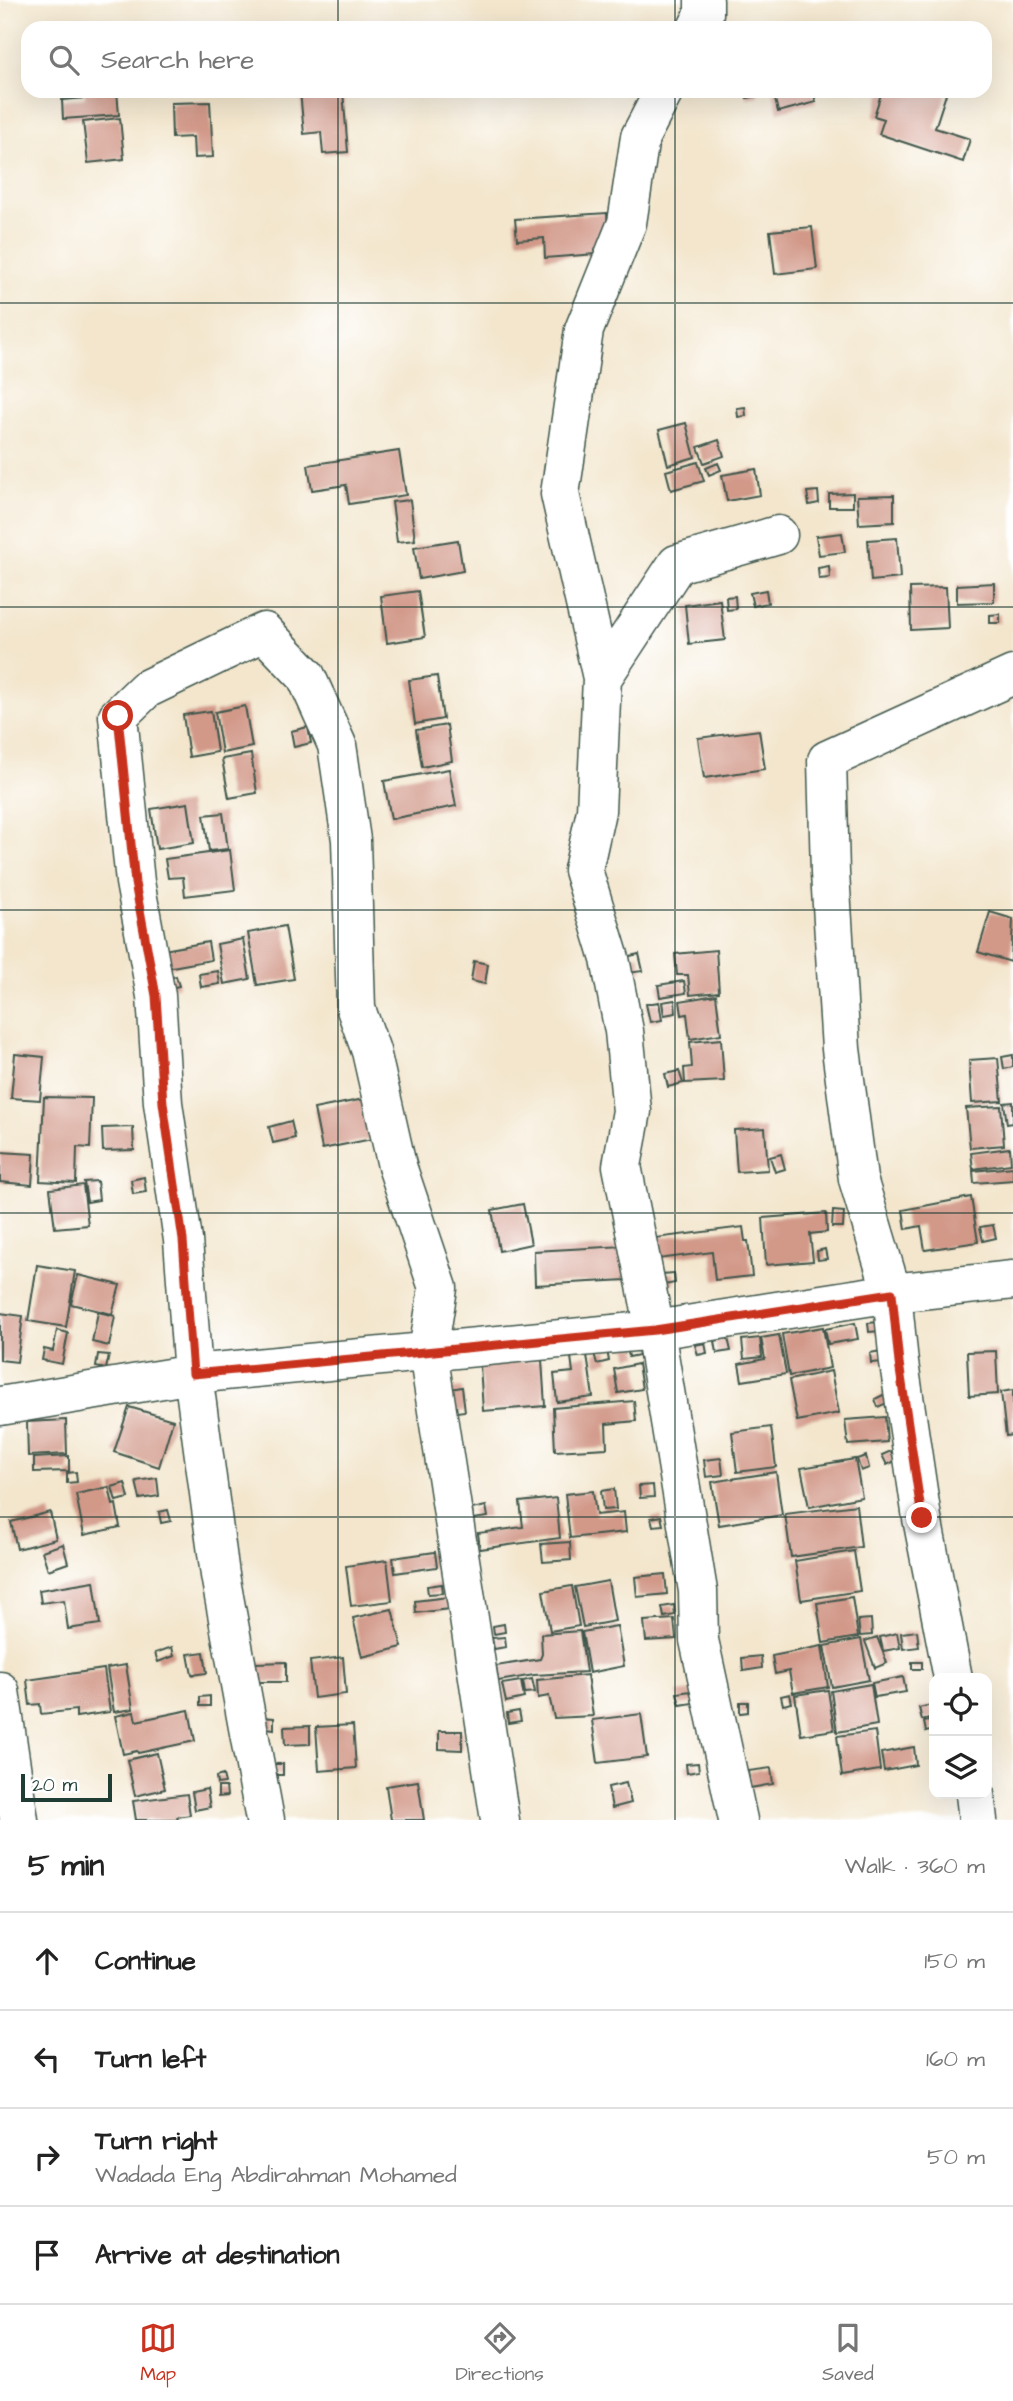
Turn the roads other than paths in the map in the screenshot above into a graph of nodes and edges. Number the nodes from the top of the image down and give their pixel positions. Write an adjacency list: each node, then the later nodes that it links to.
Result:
1 (704, 0): 2 (street)
2 (701, 21)
3 (660, 98): 6 (street)
4 (778, 536): 6 (street)
5 (1013, 675): 8 (street)
6 (602, 678): 9 (street)
7 (1013, 1280): 8 (street)
8 (892, 1293): 9 (street); 13 (street)
9 (655, 1330): 10 (street); 19 (street)
10 (428, 1352): 11 (street); 11 (street); 18 (street)
11 (193, 1374): 12 (street); 17 (street)
12 (0, 1406)
13 (952, 1673)
14 (0, 1691): 16 (street)
15 (976, 1799): 20 (street)
16 (19, 1820)
17 (265, 1820)
18 (500, 1820)
19 (738, 1820)
20 (978, 1820)

